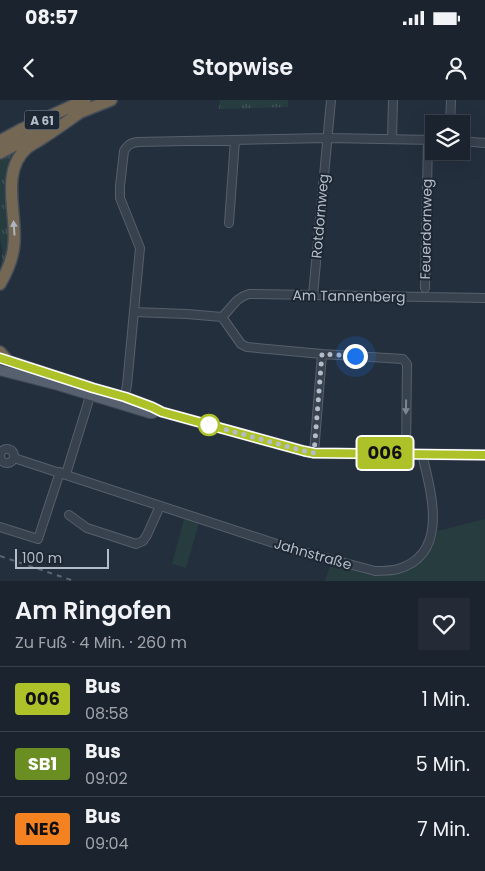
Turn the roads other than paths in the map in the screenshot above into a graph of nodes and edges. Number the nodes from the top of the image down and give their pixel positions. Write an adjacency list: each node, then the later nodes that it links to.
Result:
1 (112, 100): 5 (highway, A 61)
2 (331, 100): 7 (street, Rotdornweg)
3 (393, 100): 8 (street)
4 (451, 100): 6 (street)
5 (84, 105): 11 (highway, A 61); 14 (highway, A 61); 17 (highway, one-way to 5)
6 (450, 115)
7 (328, 138): 8 (street); 9 (street); 19 (street, Rotdornweg)
8 (392, 139): 10 (street)
9 (235, 140): 16 (street); 21 (street)
10 (425, 140)
11 (0, 141)
12 (470, 141): 13 (street)
13 (485, 142)
14 (0, 153)
15 (430, 160): 18 (street, Feuerdornweg)
16 (228, 223)
17 (0, 284)
18 (425, 288)
19 (313, 295): 20 (street, Am Tannenberg); 22 (street, Am Tannenberg)
20 (485, 298)
21 (134, 312): 22 (street); 26 (street)
22 (222, 317): 23 (street)
23 (322, 354): 27 (street); 28 (street, one-way to 28)
24 (2, 360): 25 (main road)
25 (92, 392): 26 (main road); 32 (street)
26 (124, 402): 27 (main road)
27 (314, 453): 28 (main road)
28 (406, 453): 29 (main road)
29 (422, 454): 30 (main road); 33 (street, Jahnstraße)
30 (485, 455)
31 (14, 458): 32 (street, Jahnstraße)
32 (63, 473): 33 (street, Jahnstraße); 35 (street)
33 (160, 506): 34 (street)
34 (69, 515)
35 (0, 527)

